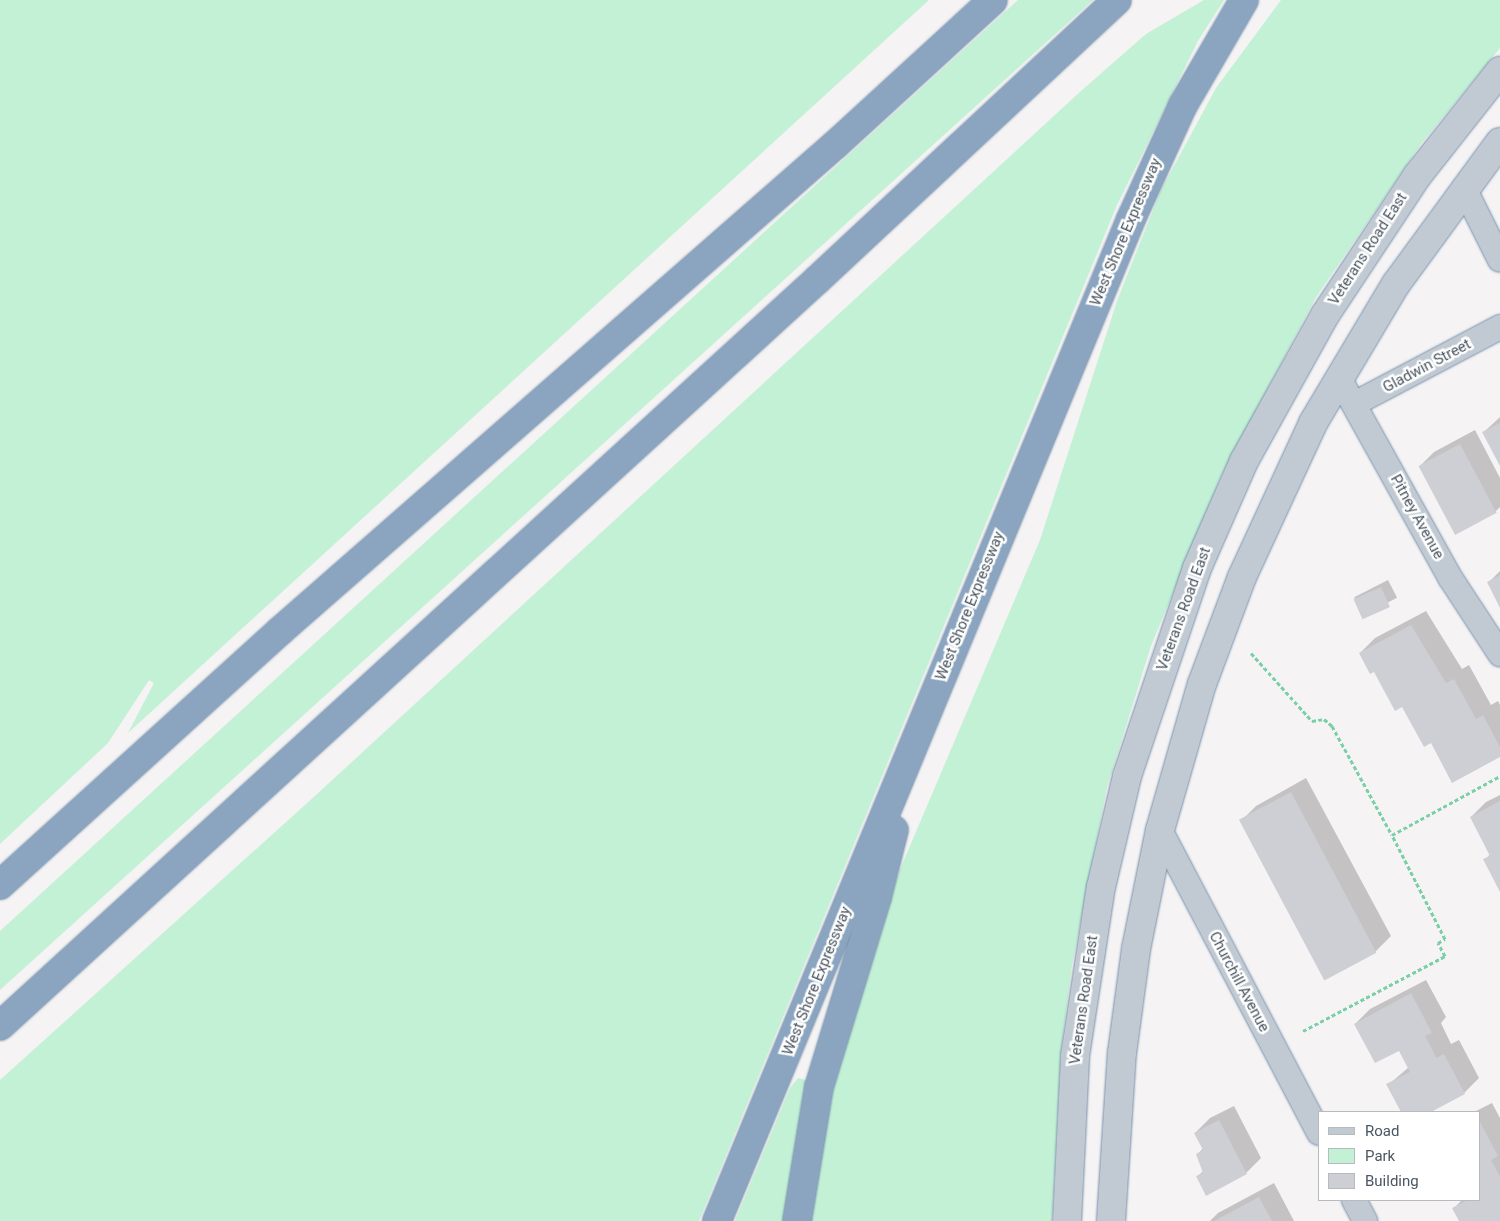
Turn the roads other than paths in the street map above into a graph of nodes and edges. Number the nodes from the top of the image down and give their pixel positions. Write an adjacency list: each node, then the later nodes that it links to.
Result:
1 (993, 0): 14 (highway)
2 (1117, 0): 15 (highway)
3 (1244, 0): 12 (highway, West Shore Expressway)
4 (1500, 71): 20 (street, Veterans Road East)
5 (1500, 142): 6 (street)
6 (1464, 188): 7 (street); 9 (street)
7 (1500, 260)
8 (1500, 327): 10 (street, Gladwin Street)
9 (1339, 378): 10 (street, Pitney Avenue); 13 (street)
10 (1354, 404): 11 (street, Pitney Avenue)
11 (1500, 654)
12 (919, 729): 18 (highway, West Shore Expressway); 19 (highway)
13 (1160, 830): 16 (street, Churchill Avenue); 21 (street)
14 (0, 885)
15 (0, 1026)
16 (1318, 1131)
17 (1355, 1201): 22 (street)
18 (717, 1221)
19 (797, 1221)
20 (1067, 1221)
21 (1112, 1221)
22 (1365, 1221)

